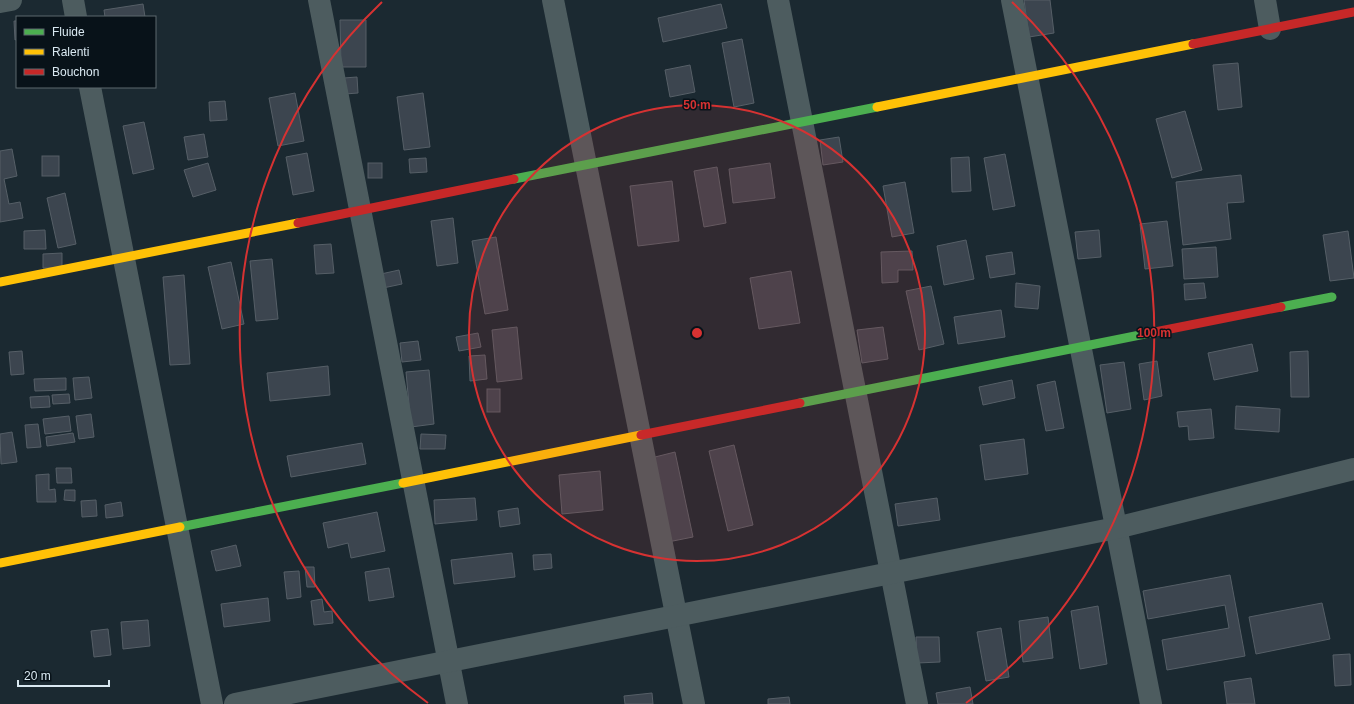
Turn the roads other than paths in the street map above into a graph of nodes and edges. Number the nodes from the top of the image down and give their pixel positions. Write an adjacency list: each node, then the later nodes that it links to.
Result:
1 (11, 0): 8 (street)
2 (73, 0): 10 (street)
3 (318, 0): 16 (street)
4 (553, 0): 15 (street)
5 (778, 0): 14 (street)
6 (1012, 0): 12 (street)
7 (1265, 0): 11 (street)
8 (0, 2)
9 (1354, 12): 11 (street)
10 (76, 16)
11 (1270, 29): 12 (street)
12 (1027, 77): 14 (street); 20 (street)
13 (90, 88): 17 (street)
14 (802, 122): 15 (street); 21 (street)
15 (586, 165): 16 (street); 22 (street)
16 (360, 210): 17 (street); 24 (street)
17 (124, 257): 18 (street); 25 (street)
18 (0, 282)
19 (1332, 297): 20 (street)
20 (1081, 347): 21 (street); 26 (street)
21 (856, 392): 22 (street); 28 (street)
22 (640, 435): 24 (street); 29 (street)
23 (1354, 469): 26 (street)
24 (413, 480): 25 (street); 30 (street)
25 (177, 527): 27 (street); 31 (street)
26 (1116, 528): 28 (street); 36 (street)
27 (0, 563)
28 (891, 573): 29 (street); 35 (street)
29 (676, 616): 30 (street); 34 (street)
30 (449, 661): 32 (street); 33 (street)
31 (212, 704)
32 (235, 704)
33 (457, 704)
34 (694, 704)
35 (917, 704)
36 (1151, 704)

